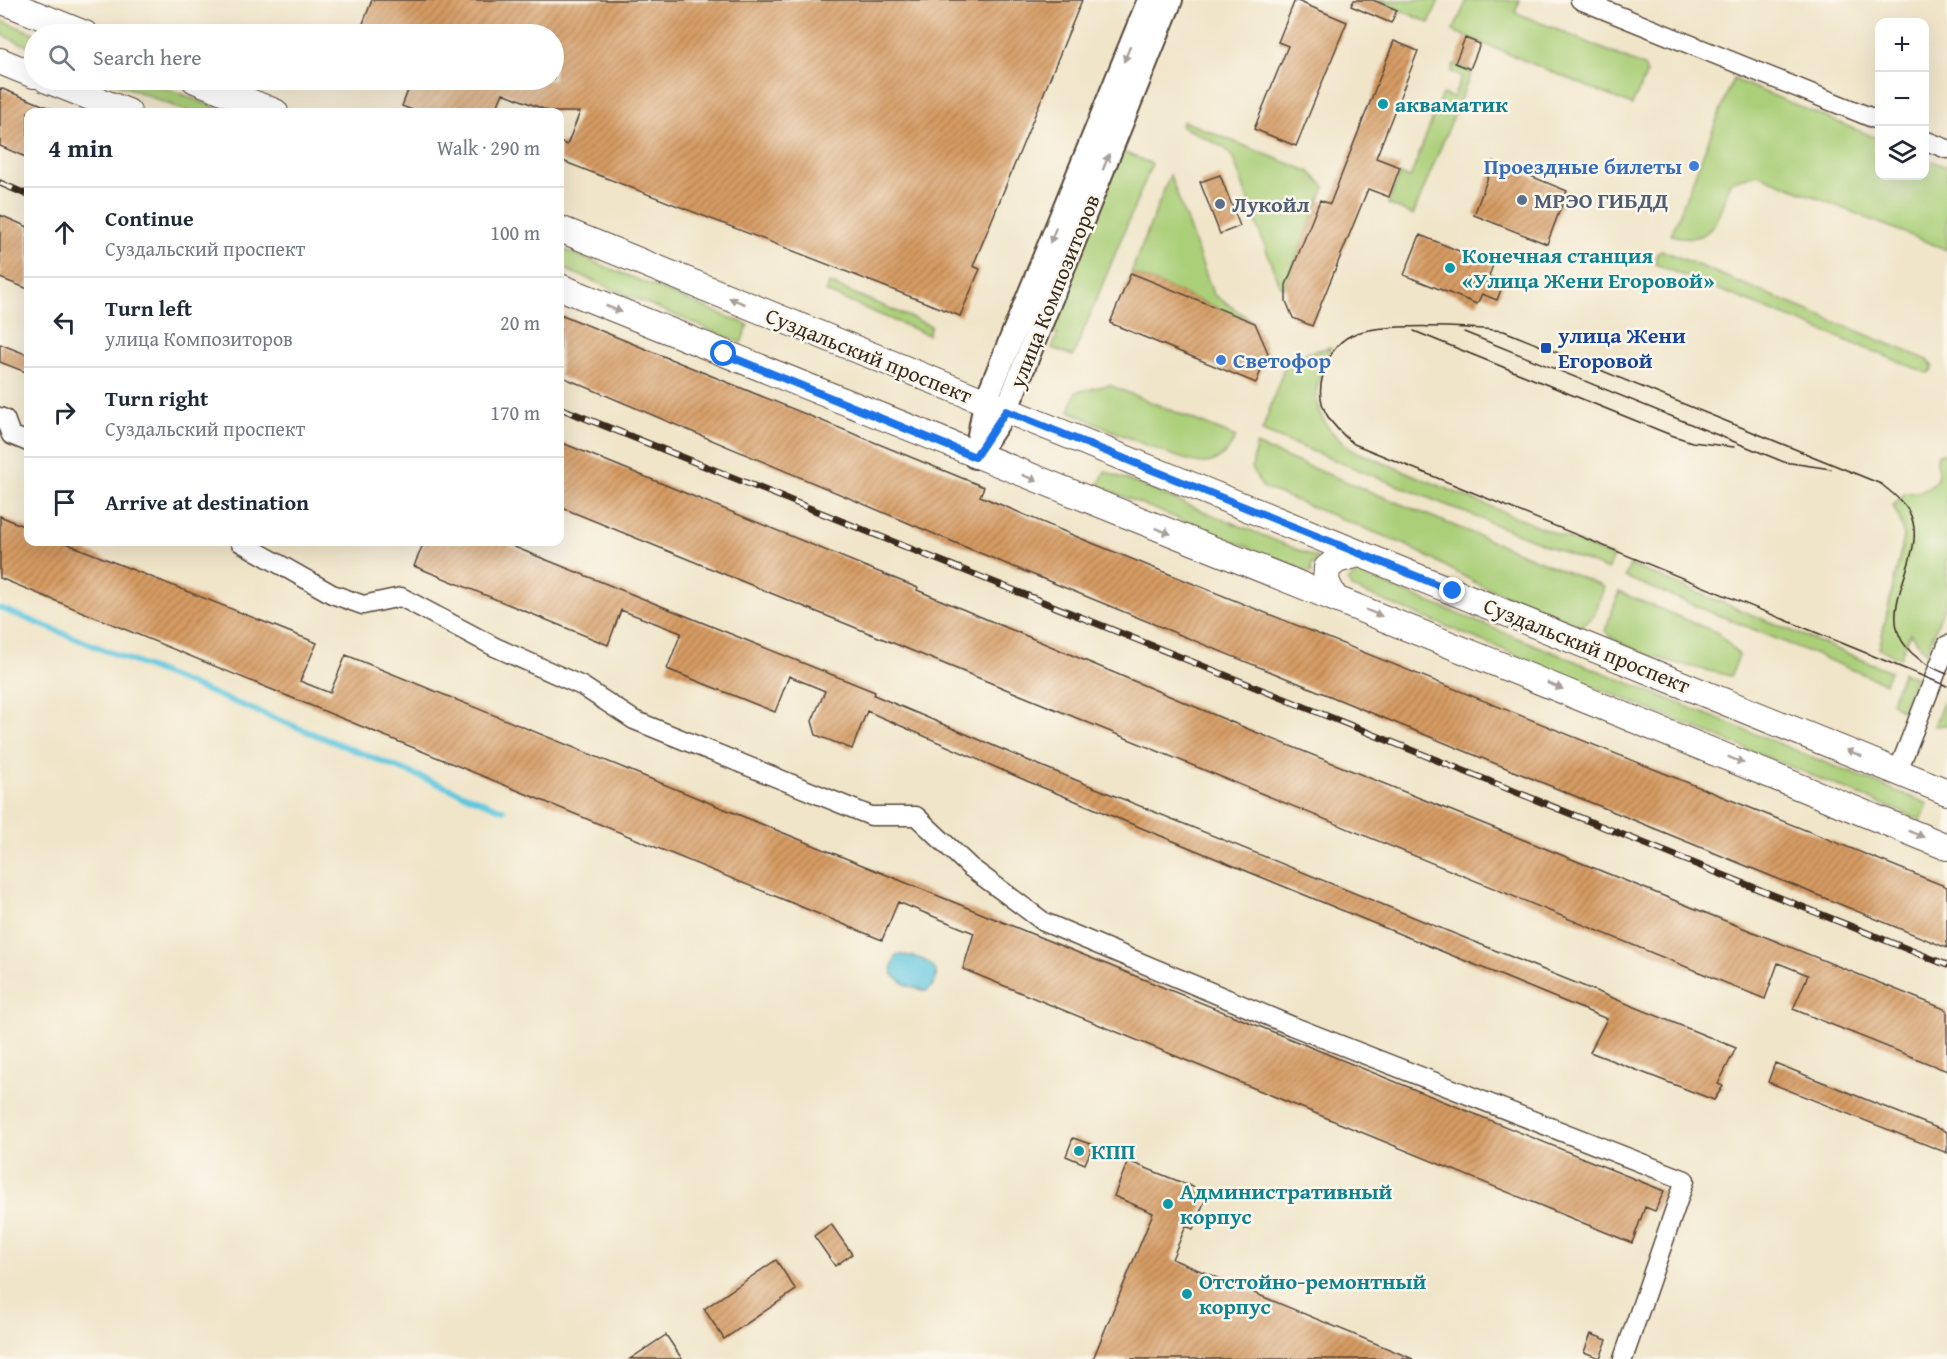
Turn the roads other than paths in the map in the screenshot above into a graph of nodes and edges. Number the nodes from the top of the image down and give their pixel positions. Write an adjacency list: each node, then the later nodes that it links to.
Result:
1 (0, 0): 5 (main road)
2 (1149, 0): 17 (street, улица Композиторов, one-way to 17)
3 (1171, 0): 17 (street, улица Композиторов, one-way to 3)
4 (1580, 0): 12 (street)
5 (60, 24)
6 (0, 61): 7 (main road)
7 (24, 71)
8 (72, 90): 10 (main road)
9 (220, 90): 11 (main road)
10 (118, 108)
11 (265, 108)
12 (1875, 119)
13 (1929, 142): 14 (street)
14 (1947, 149)
15 (564, 231): 17 (main road, Суздальский проспект, one-way to 15)
16 (564, 289): 20 (main road, one-way to 20)
17 (996, 407): 20 (street, улица Композиторов); 22 (main road, Суздальский проспект)
18 (0, 417): 19 (street)
19 (24, 440)
20 (975, 457): 23 (main road, one-way to 23)
21 (247, 546): 28 (street)
22 (1359, 554): 23 (main road); 25 (main road, Суздальский проспект, one-way to 22)
23 (1334, 597): 27 (main road, one-way to 27)
24 (1947, 645): 25 (street)
25 (1898, 771): 26 (main road, Суздальский проспект)
26 (1947, 792)
27 (1947, 847)
28 (1623, 1359)

